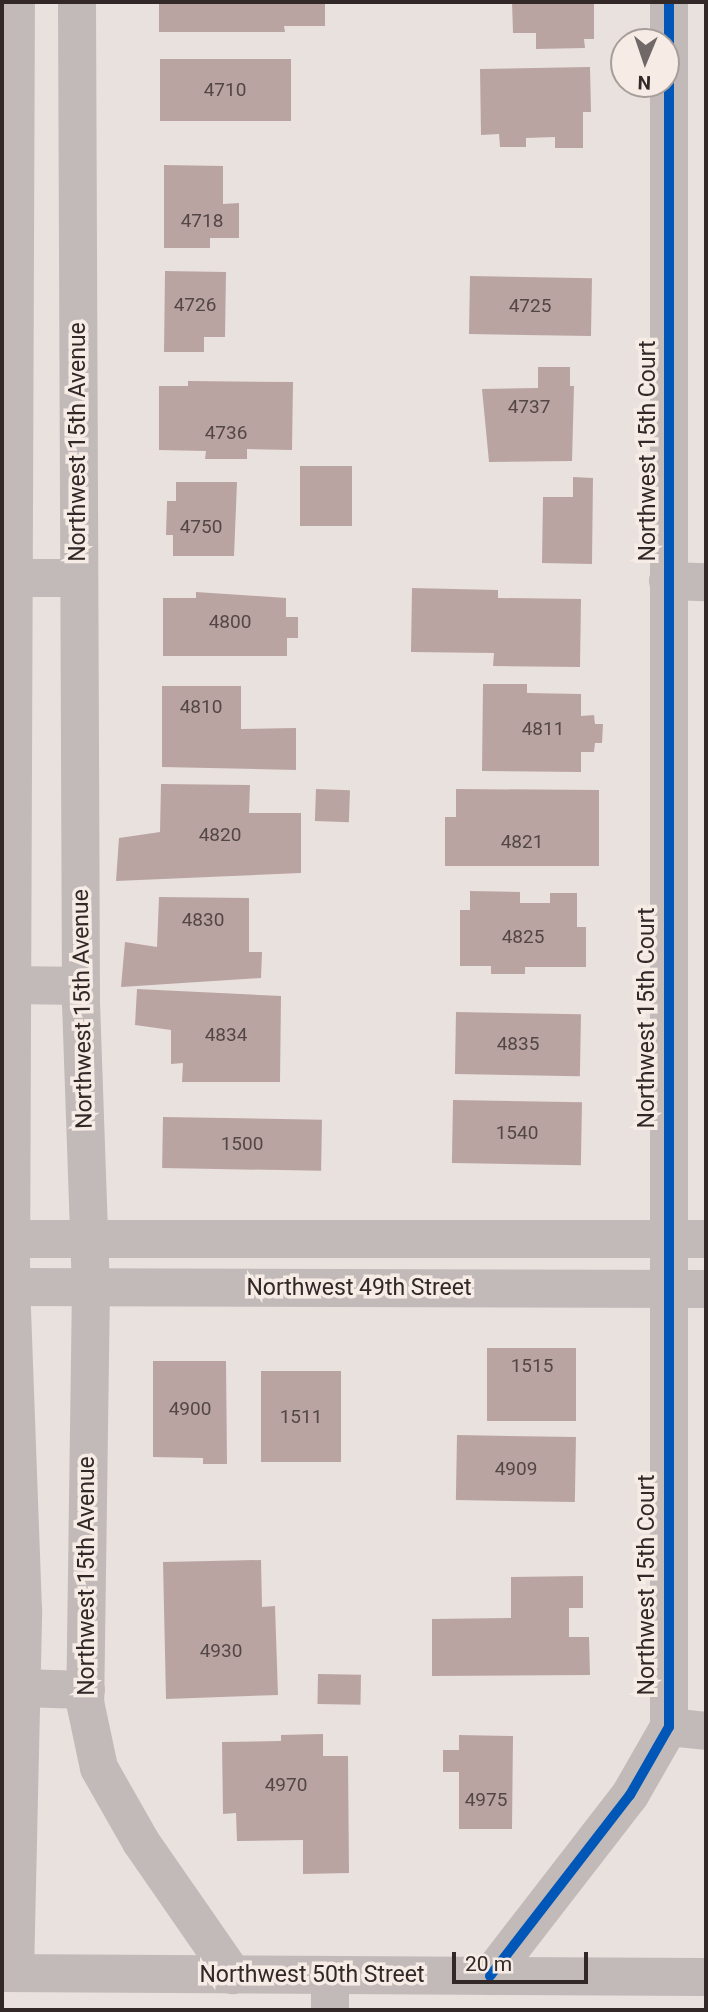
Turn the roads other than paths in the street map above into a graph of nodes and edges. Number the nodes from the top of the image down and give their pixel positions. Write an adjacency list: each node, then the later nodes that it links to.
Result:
1 (16, 2): 4 (street)
2 (77, 2): 5 (street, Northwest 15th Avenue)
3 (669, 2): 6 (street, Northwest 15th Court)
4 (15, 578): 5 (street); 8 (street)
5 (78, 578): 9 (street, Northwest 15th Avenue)
6 (668, 581): 7 (street); 14 (street, Northwest 15th Court)
7 (706, 582)
8 (13, 985): 9 (street); 12 (street)
9 (81, 986): 10 (street, Northwest 15th Avenue)
10 (90, 1237): 12 (street); 13 (street); 15 (street, Northwest 15th Avenue)
11 (706, 1238): 14 (street)
12 (11, 1239): 16 (street)
13 (381, 1239): 14 (street); 17 (street)
14 (668, 1240): 19 (street, Northwest 15th Court)
15 (92, 1286): 16 (street, Northwest 49th Street); 17 (street, Northwest 49th Street); 21 (street, Northwest 15th Avenue)
16 (11, 1287): 20 (street)
17 (382, 1288): 19 (street, Northwest 49th Street)
18 (706, 1289): 19 (street, Northwest 49th Street)
19 (668, 1290): 22 (street, Northwest 15th Court)
20 (20, 1688): 21 (street); 24 (street)
21 (86, 1690): 25 (street, Northwest 15th Avenue)
22 (669, 1727): 23 (street); 26 (street, Northwest 15th Court)
23 (706, 1731)
24 (8, 1973): 25 (street, Northwest 50th Street)
25 (233, 1975): 28 (street, Northwest 50th Street)
26 (490, 1976): 27 (street, Northwest 50th Street); 28 (street, Northwest 50th Street)
27 (706, 1977)
28 (330, 1993)

